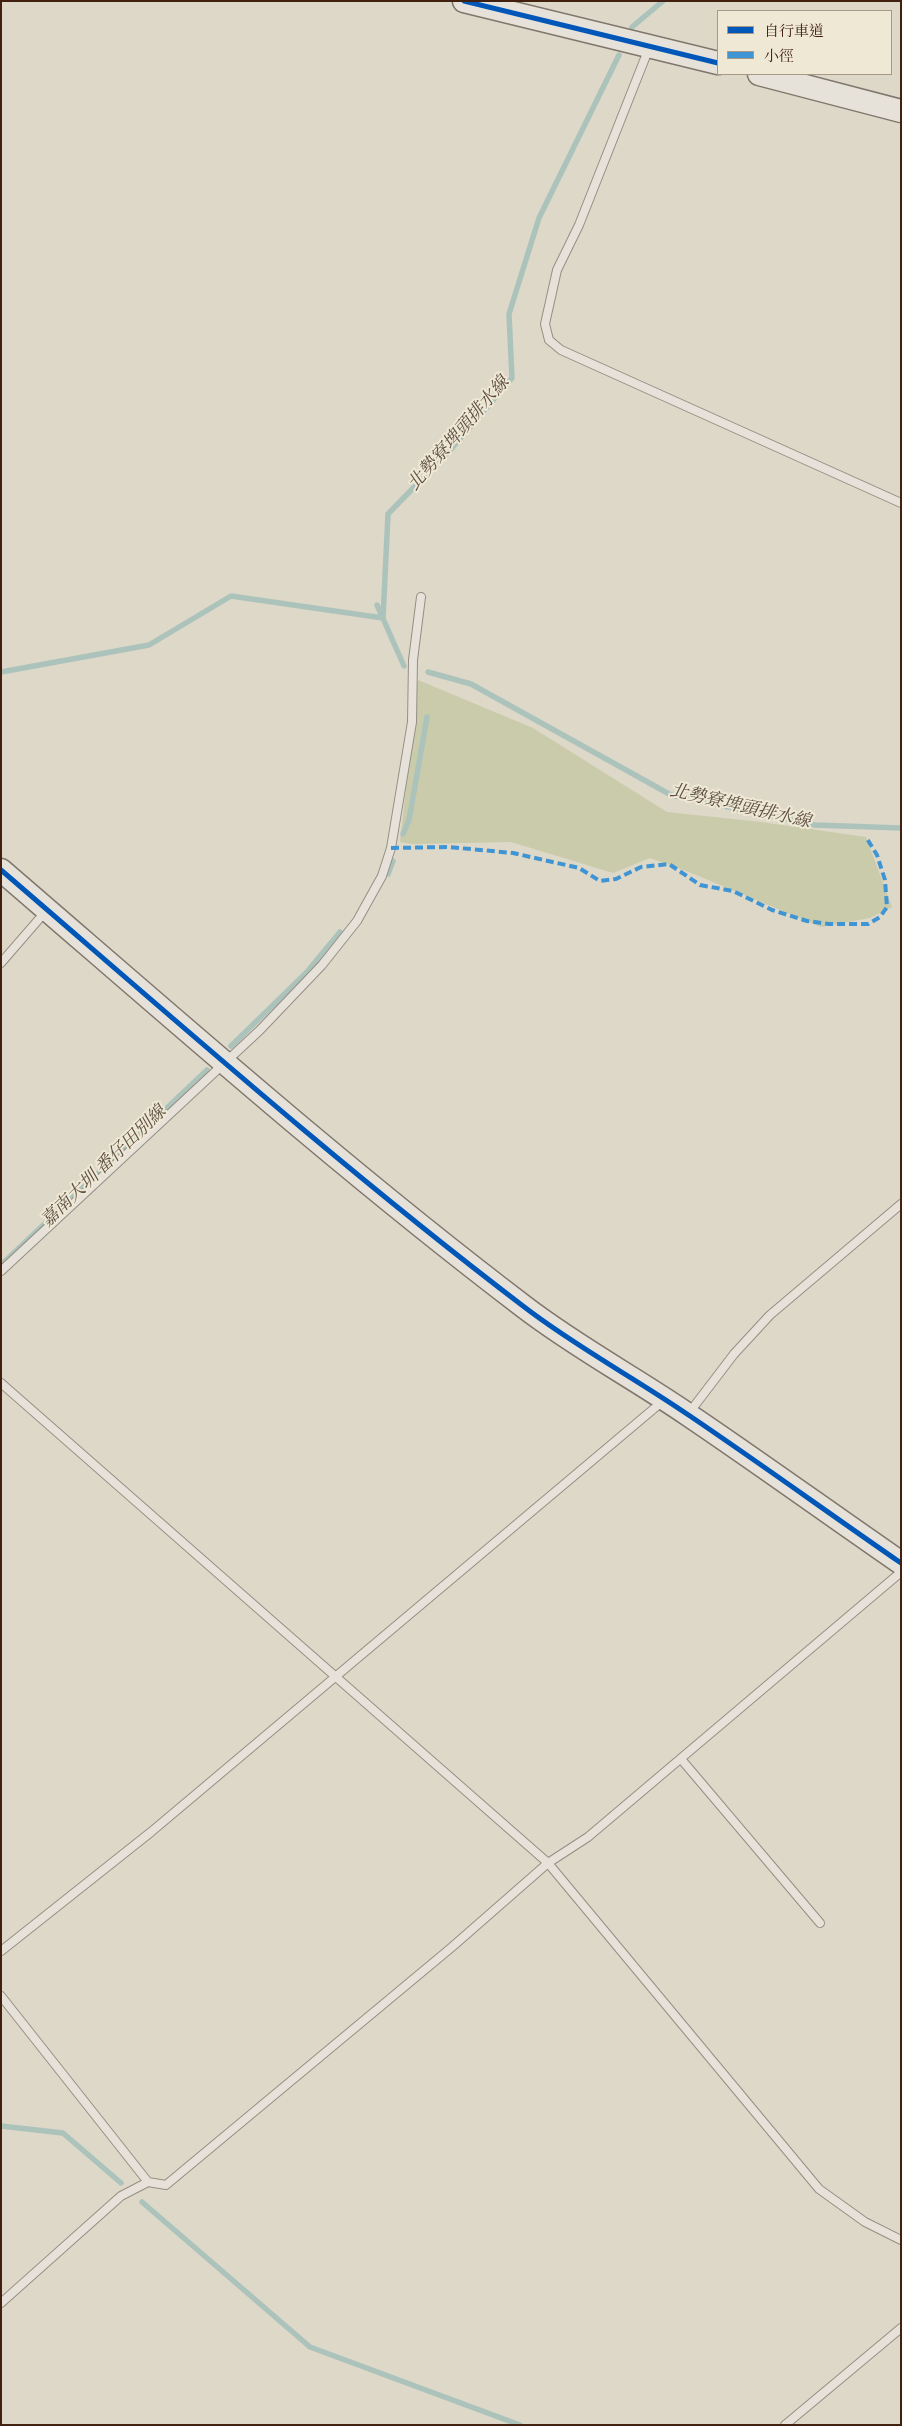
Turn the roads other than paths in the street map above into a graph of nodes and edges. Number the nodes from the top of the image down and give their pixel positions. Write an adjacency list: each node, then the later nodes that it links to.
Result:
1 (464, 1): 2 (street)
2 (650, 45): 3 (street); 6 (lane)
3 (717, 63)
4 (763, 75): 5 (street)
5 (901, 111)
6 (901, 503)
7 (420, 597): 11 (lane)
8 (1, 870): 9 (street)
9 (47, 910): 10 (lane); 11 (street)
10 (1, 963)
11 (223, 1062): 13 (lane); 15 (street)
12 (901, 1204): 16 (lane)
13 (1, 1271)
14 (1, 1383): 19 (lane)
15 (665, 1400): 16 (street); 19 (lane)
16 (688, 1415): 17 (street)
17 (901, 1563)
18 (901, 1572): 20 (lane)
19 (336, 1677): 21 (lane); 23 (lane)
20 (681, 1759): 21 (lane); 22 (lane)
21 (548, 1863): 25 (lane); 26 (lane)
22 (820, 1923)
23 (1, 1951)
24 (1, 1996): 25 (lane)
25 (148, 2182): 27 (lane)
26 (901, 2240)
27 (1, 2302)
28 (901, 2328): 29 (lane)
29 (785, 2425)

